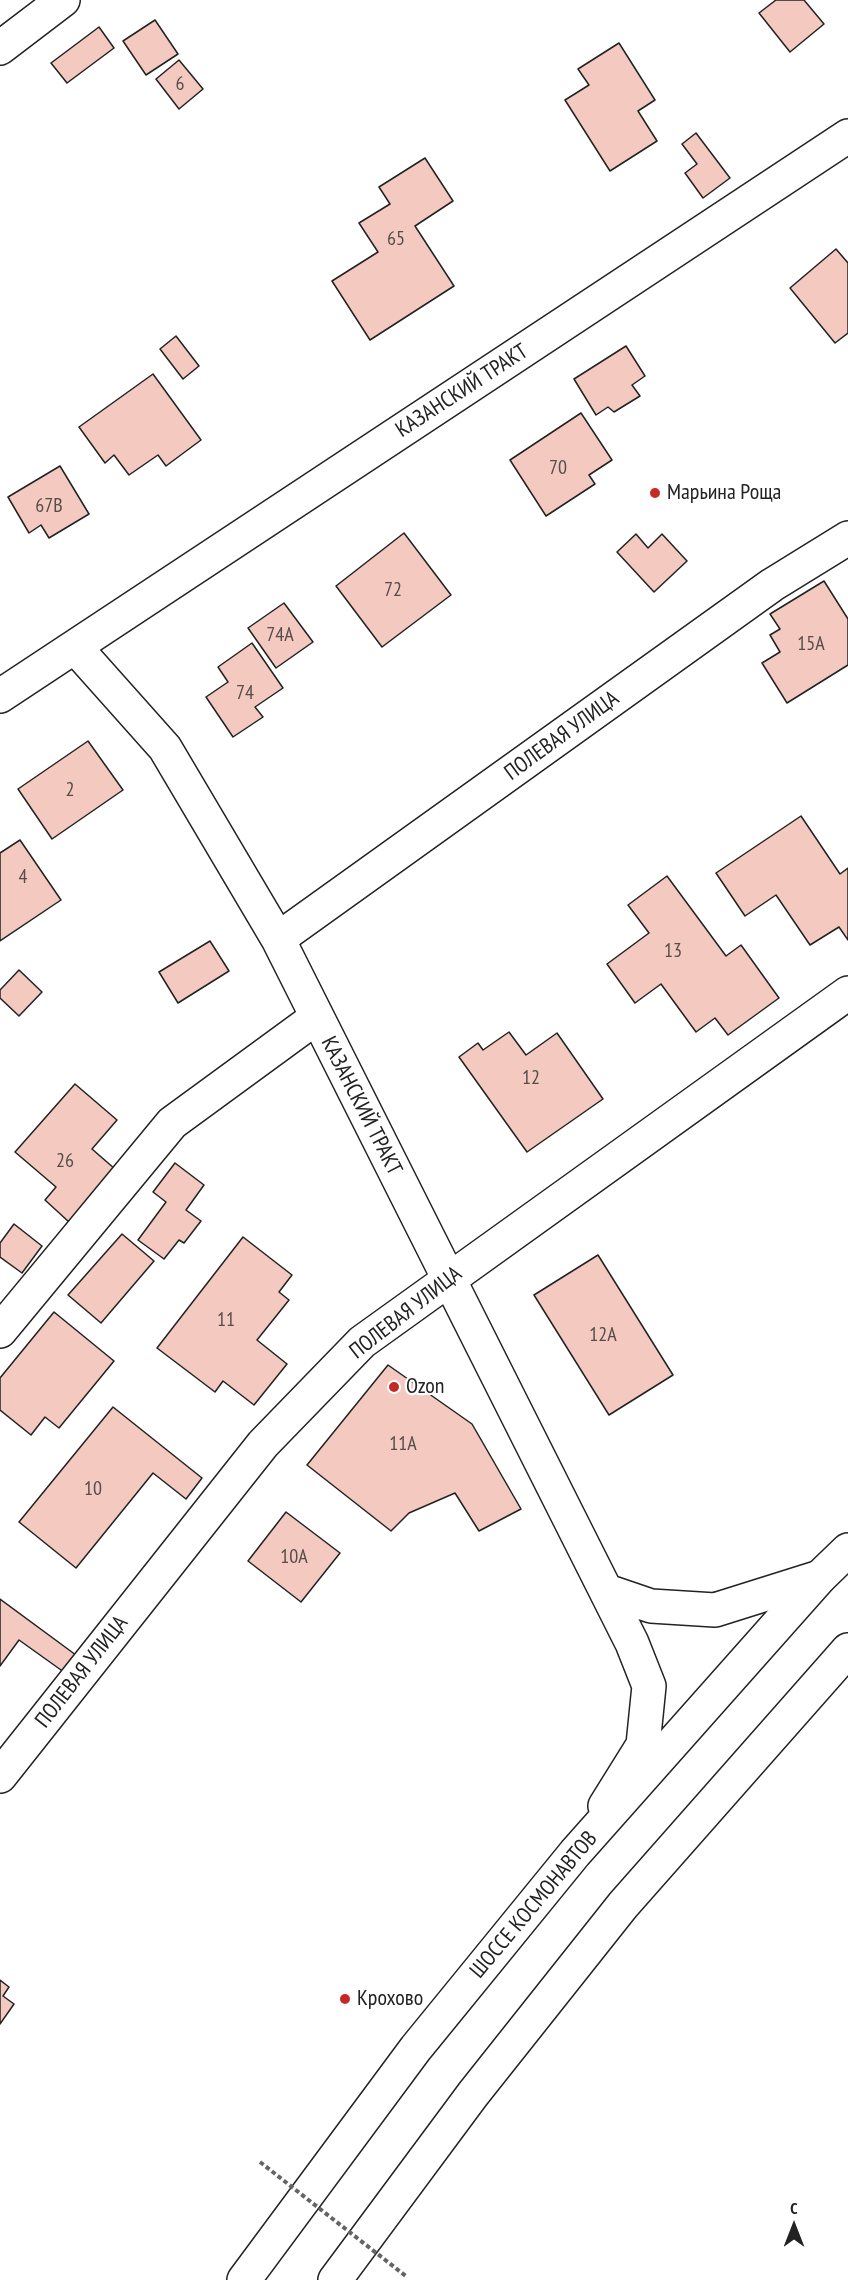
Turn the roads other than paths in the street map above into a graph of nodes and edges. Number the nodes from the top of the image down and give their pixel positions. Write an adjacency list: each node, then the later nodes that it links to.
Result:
1 (63, 0): 2 (street)
2 (0, 48)
3 (848, 136): 5 (street, КАЗАНСКИЙ ТРАКТ)
4 (848, 537): 7 (street, ПОЛЕВАЯ УЛИЦА)
5 (75, 647): 6 (street, КАЗАНСКИЙ ТРАКТ); 7 (street, КАЗАНСКИЙ ТРАКТ)
6 (0, 696)
7 (278, 939): 9 (street, КАЗАНСКИЙ ТРАКТ)
8 (848, 993): 10 (street, ПОЛЕВАЯ УЛИЦА)
9 (316, 1017): 10 (street, КАЗАНСКИЙ ТРАКТ); 11 (street)
10 (447, 1280): 14 (street, КАЗАНСКИЙ ТРАКТ); 16 (street, ПОЛЕВАЯ УЛИЦА)
11 (0, 1331)
12 (848, 1550): 13 (street, ШОССЕ КОСМОНАВТОВ)
13 (820, 1577): 14 (street); 17 (street, ШОССЕ КОСМОНАВТОВ)
14 (607, 1591): 17 (street, КАЗАНСКИЙ ТРАКТ)
15 (848, 1650): 19 (street)
16 (0, 1776)
17 (575, 1853): 18 (street, ШОССЕ КОСМОНАВТОВ)
18 (244, 2280)
19 (335, 2280)

